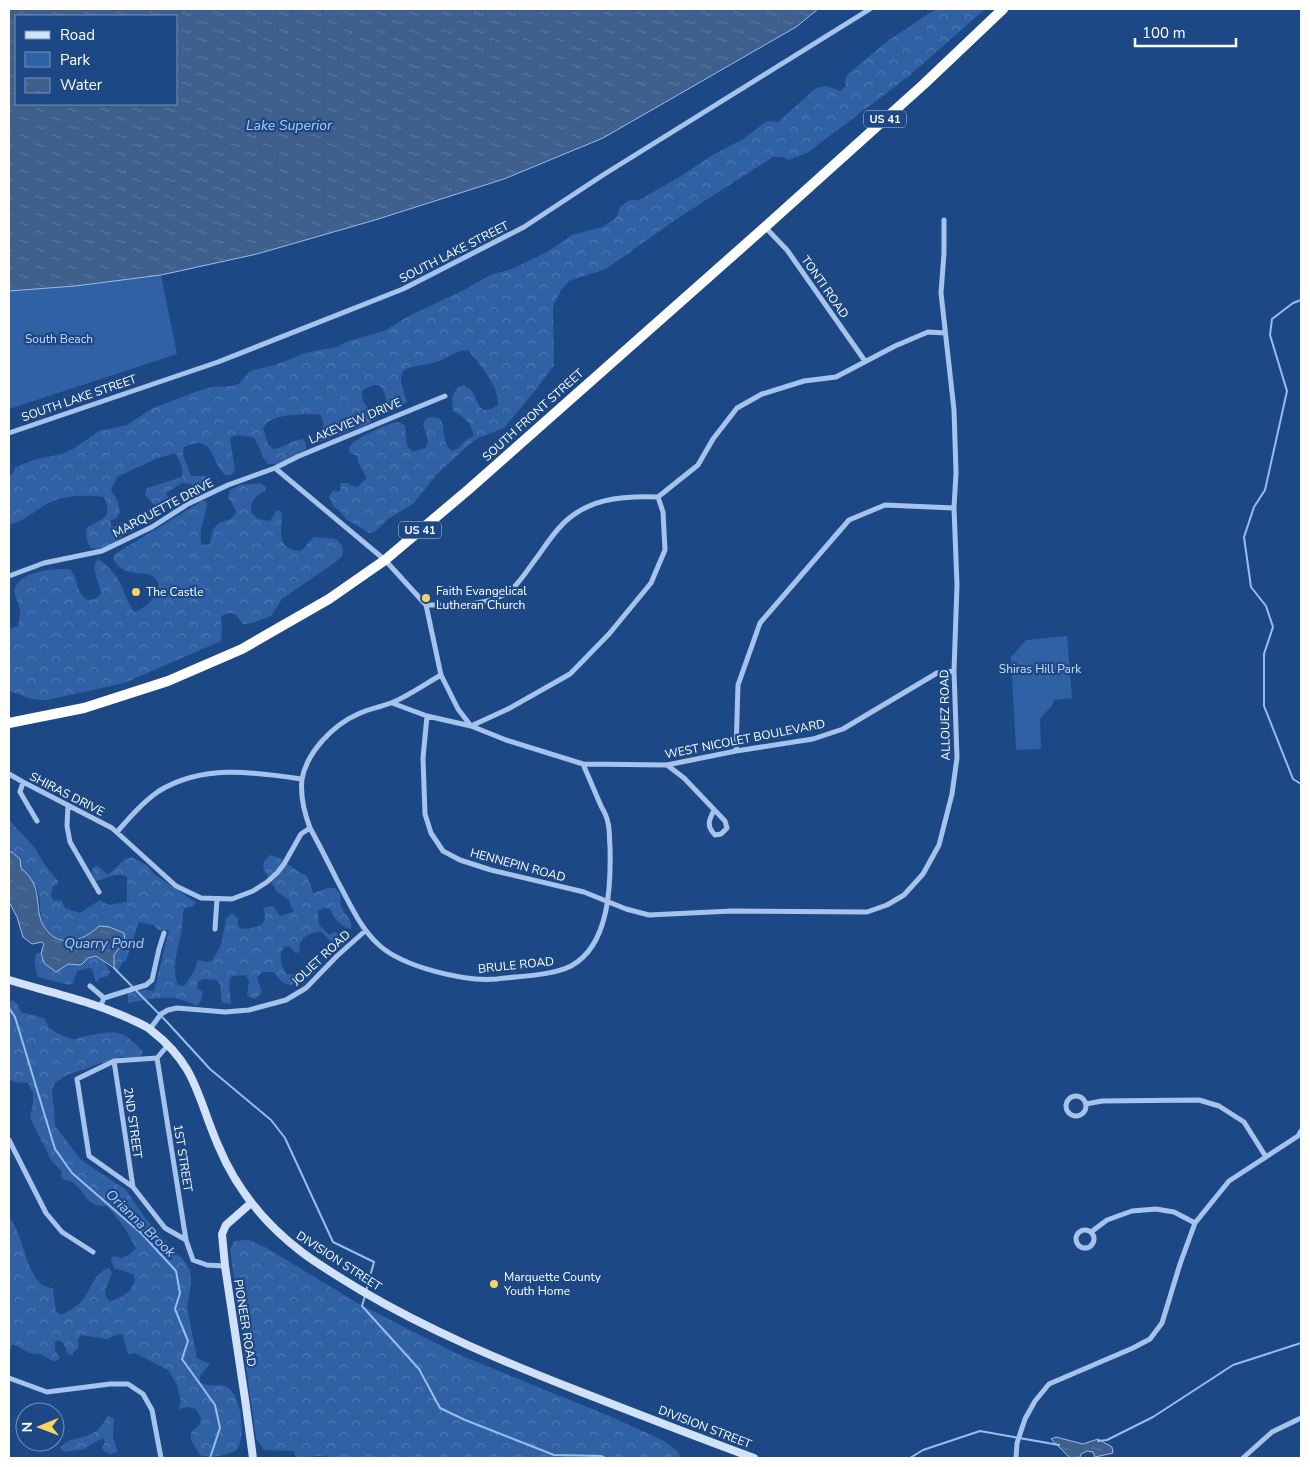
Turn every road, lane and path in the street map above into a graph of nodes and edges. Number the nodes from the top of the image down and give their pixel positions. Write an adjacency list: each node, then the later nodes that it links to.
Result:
1 (870, 9): 8 (street, SOUTH LAKE STREET)
2 (1003, 9): 4 (highway, SOUTH FRONT STREET / US 41)
3 (944, 220): 5 (street, ALLOUEZ ROAD)
4 (765, 227): 6 (street, TONTI ROAD); 12 (highway, SOUTH FRONT STREET / US 41)
5 (945, 333): 6 (street); 11 (street, ALLOUEZ ROAD)
6 (865, 361): 10 (street)
7 (445, 396): 9 (street, LAKEVIEW DRIVE)
8 (9, 433)
9 (274, 468): 12 (street); 13 (street, MARQUETTE DRIVE)
10 (658, 498): 14 (street); 20 (street)
11 (954, 508): 15 (street, ALLOUEZ ROAD); 21 (street)
12 (385, 560): 14 (street); 19 (highway, SOUTH FRONT STREET / US 41)
13 (9, 576)
14 (426, 605): 16 (street)
15 (954, 671): 21 (street, WEST NICOLET BOULEVARD); 34 (street, ALLOUEZ ROAD)
16 (441, 675): 17 (street); 20 (street)
17 (392, 703): 18 (street, WEST NICOLET BOULEVARD); 25 (street)
18 (427, 716): 20 (street, WEST NICOLET BOULEVARD); 34 (street, HENNEPIN ROAD)
19 (9, 723)
20 (470, 726): 22 (street, WEST NICOLET BOULEVARD)
21 (736, 751): 23 (street, WEST NICOLET BOULEVARD)
22 (583, 764): 23 (street, WEST NICOLET BOULEVARD); 34 (street, BRULE ROAD)
23 (667, 765): 28 (street)
24 (10, 776): 26 (street, SHIRAS DRIVE)
25 (302, 779): 30 (street, BRULE ROAD); 31 (street)
26 (23, 782): 27 (street, SHIRAS DRIVE); 29 (street)
27 (68, 805): 31 (street, SHIRAS DRIVE); 32 (street)
28 (714, 810): 28 (street)
29 (37, 821)
30 (310, 828): 33 (street); 36 (street, BRULE ROAD)
31 (117, 832): 33 (street, SHIRAS DRIVE)
32 (99, 892)
33 (217, 900): 35 (street)
34 (608, 902): 36 (street, BRULE ROAD)
35 (215, 929)
36 (365, 931): 42 (street, JOLIET ROAD)
37 (164, 932): 40 (street)
38 (9, 980): 41 (street, DIVISION STREET)
39 (90, 986): 40 (street)
40 (104, 998): 41 (street)
41 (100, 1007): 42 (street, DIVISION STREET)
42 (150, 1029): 43 (street, DIVISION STREET)
43 (168, 1045): 44 (street); 51 (street, DIVISION STREET)
44 (157, 1058): 45 (street); 54 (street, 1ST STREET)
45 (114, 1061): 50 (street, 2ND STREET); 50 (street)
46 (1086, 1104): 46 (street); 49 (street)
47 (1301, 1131): 49 (street)
48 (9, 1140): 55 (street)
49 (1266, 1157): 52 (street)
50 (133, 1187): 54 (street)
51 (251, 1203): 56 (street, PIONEER ROAD); 61 (street, DIVISION STREET)
52 (1195, 1222): 53 (street); 62 (street)
53 (1091, 1232)
54 (186, 1240): 56 (street, 1ST STREET)
55 (93, 1252)
56 (225, 1266): 60 (street, PIONEER ROAD)
57 (9, 1378): 59 (street)
58 (1301, 1418): 63 (street)
59 (161, 1458)
60 (253, 1458)
61 (754, 1458)
62 (1016, 1458)
63 (1243, 1458)

